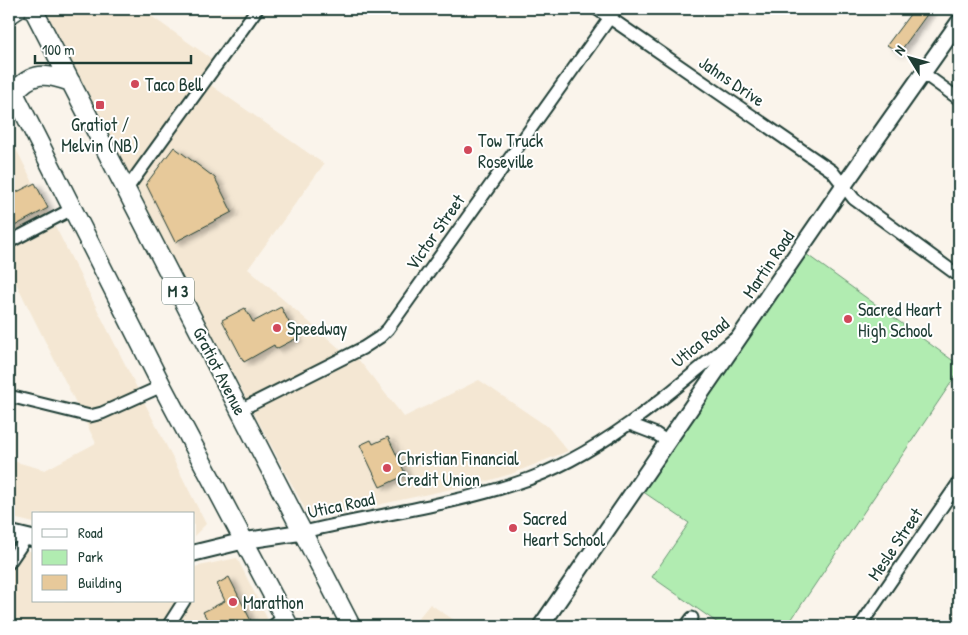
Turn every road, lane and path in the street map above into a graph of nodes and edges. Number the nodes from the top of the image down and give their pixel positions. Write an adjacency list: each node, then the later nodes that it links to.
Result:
1 (18, 9): 6 (main road)
2 (33, 9): 9 (main road, Gratiot Avenue / M 3)
3 (257, 9): 13 (street)
4 (597, 9): 5 (street, Jahns Drive)
5 (613, 13): 12 (street, Jahns Drive); 20 (street, Victor Street)
6 (9, 15)
7 (959, 22): 8 (street, Martin Road)
8 (923, 73): 11 (street); 12 (street, Martin Road)
9 (71, 82): 10 (main road); 13 (main road, Gratiot Avenue / M 3)
10 (12, 88): 14 (main road)
11 (959, 99)
12 (844, 185): 16 (street, Jahns Drive); 17 (street, Martin Road)
13 (126, 190): 20 (main road, Gratiot Avenue / M 3)
14 (72, 209): 15 (street); 18 (main road)
15 (9, 242)
16 (959, 276)
17 (747, 328): 21 (street, Utica Road); 22 (street, Martin Road)
18 (162, 386): 19 (street); 27 (main road)
19 (9, 396)
20 (240, 410): 24 (main road, Gratiot Avenue / M 3)
21 (630, 424): 22 (street); 24 (street, Utica Road)
22 (668, 442): 34 (street, Martin Road)
23 (959, 482): 35 (street, Mesle Street)
24 (303, 532): 27 (street, Utica Road); 33 (main road, Gratiot Avenue / M 3)
25 (9, 533): 26 (street)
26 (30, 538): 29 (street)
27 (242, 541): 28 (street, Utica Road); 31 (main road)
28 (195, 553)
29 (9, 563)
30 (183, 602): 32 (street)
31 (282, 623)
32 (168, 626)
33 (351, 626)
34 (541, 626)
35 (860, 626)

